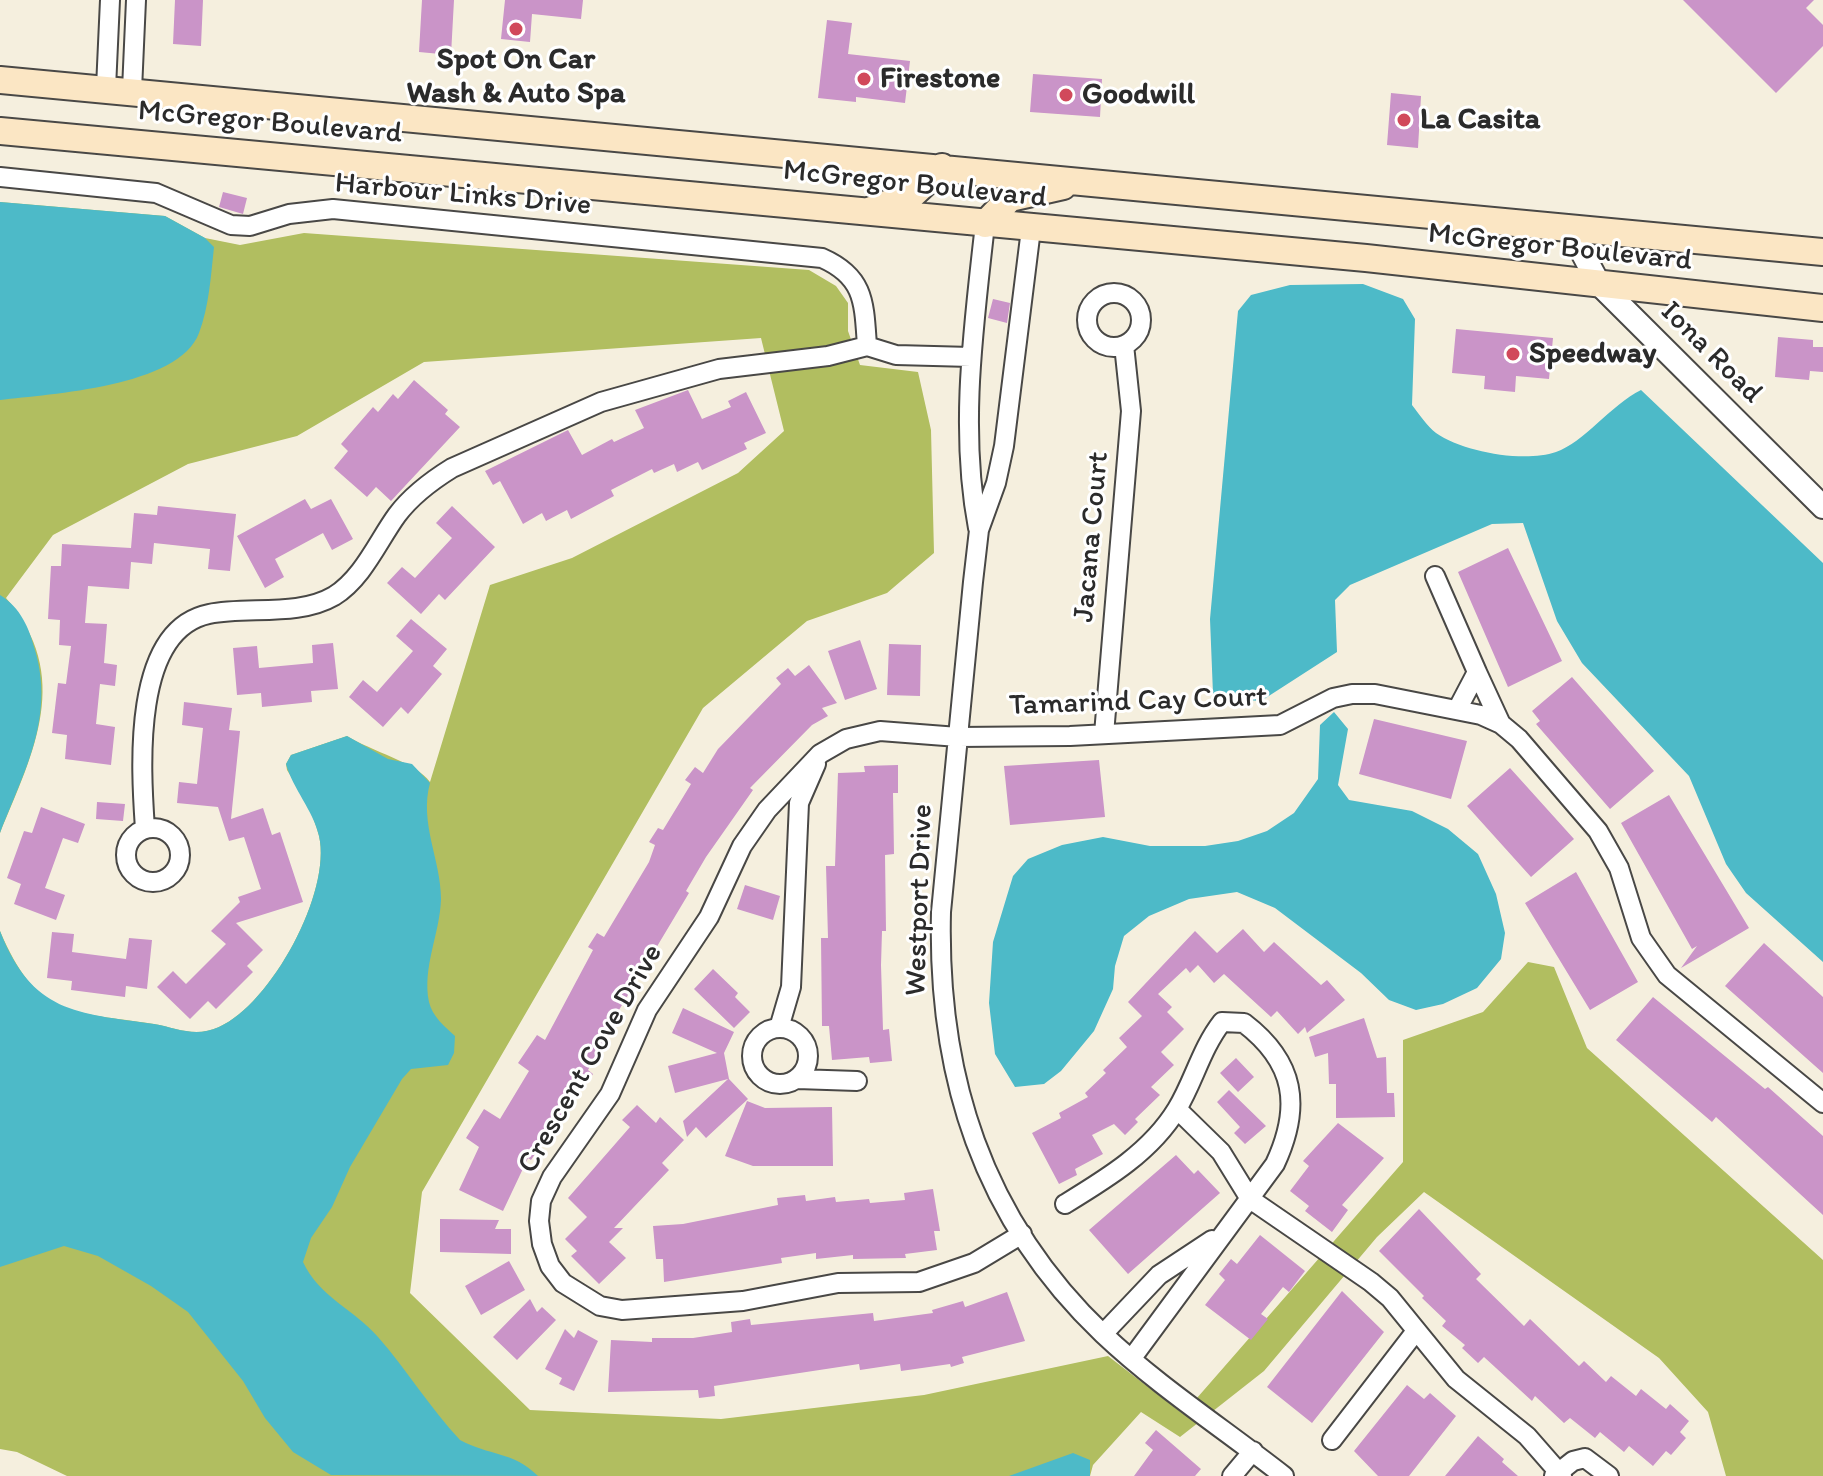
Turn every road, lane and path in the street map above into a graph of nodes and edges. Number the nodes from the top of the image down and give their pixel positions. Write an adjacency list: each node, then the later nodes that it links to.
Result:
1 (110, 0): 4 (street)
2 (136, 0): 4 (street)
3 (0, 80): 4 (main road, McGregor Boulevard)
4 (119, 89): 6 (main road, McGregor Boulevard)
5 (0, 131): 9 (main road, McGregor Boulevard)
6 (942, 167): 8 (main road, McGregor Boulevard); 9 (main road)
7 (0, 177): 17 (street, Harbour Links Drive)
8 (1082, 181): 10 (main road); 12 (main road, McGregor Boulevard)
9 (866, 213): 10 (main road, McGregor Boulevard)
10 (985, 224): 11 (main road, McGregor Boulevard); 18 (street, Westport Drive)
11 (1031, 229): 14 (main road, McGregor Boulevard); 20 (street, Westport Drive)
12 (1576, 229): 13 (main road, McGregor Boulevard); 14 (street, Iona Road)
13 (1823, 252)
14 (1599, 284): 15 (main road, McGregor Boulevard); 19 (street, Iona Road)
15 (1823, 308)
16 (1124, 345): 25 (street, Jacana Court)
17 (867, 346): 18 (street); 28 (street)
18 (971, 357): 20 (street, Westport Drive)
19 (1823, 507)
20 (979, 530): 26 (street, Westport Drive)
21 (1435, 576): 22 (street, Tamarind Cay Court)
22 (1477, 672): 23 (street); 24 (street, Tamarind Cay Court)
23 (1457, 710): 24 (street, Tamarind Cay Court); 25 (street, Tamarind Cay Court)
24 (1501, 724): 32 (street, Tamarind Cay Court)
25 (1104, 734): 26 (street, Tamarind Cay Court)
26 (958, 737): 27 (street, Crescent Cove Drive); 36 (street, Westport Drive)
27 (820, 754): 29 (street); 36 (street, Crescent Cove Drive)
28 (145, 829)
29 (779, 1028): 30 (street); 30 (street)
30 (797, 1079): 31 (street)
31 (857, 1081)
32 (1823, 1103)
33 (1177, 1109): 34 (street); 34 (street); 35 (street)
34 (1250, 1199): 37 (street); 38 (street)
35 (1065, 1204)
36 (1022, 1234): 39 (street, Westport Drive)
37 (1218, 1237): 39 (street); 40 (street)
38 (1416, 1331): 41 (street); 43 (street)
39 (1103, 1334): 40 (street, Westport Drive)
40 (1132, 1358): 42 (street, Westport Drive)
41 (1332, 1440)
42 (1253, 1451): 44 (street); 45 (street, Westport Drive)
43 (1558, 1474): 46 (street)
44 (1232, 1476)
45 (1284, 1476)
46 (1609, 1476)

